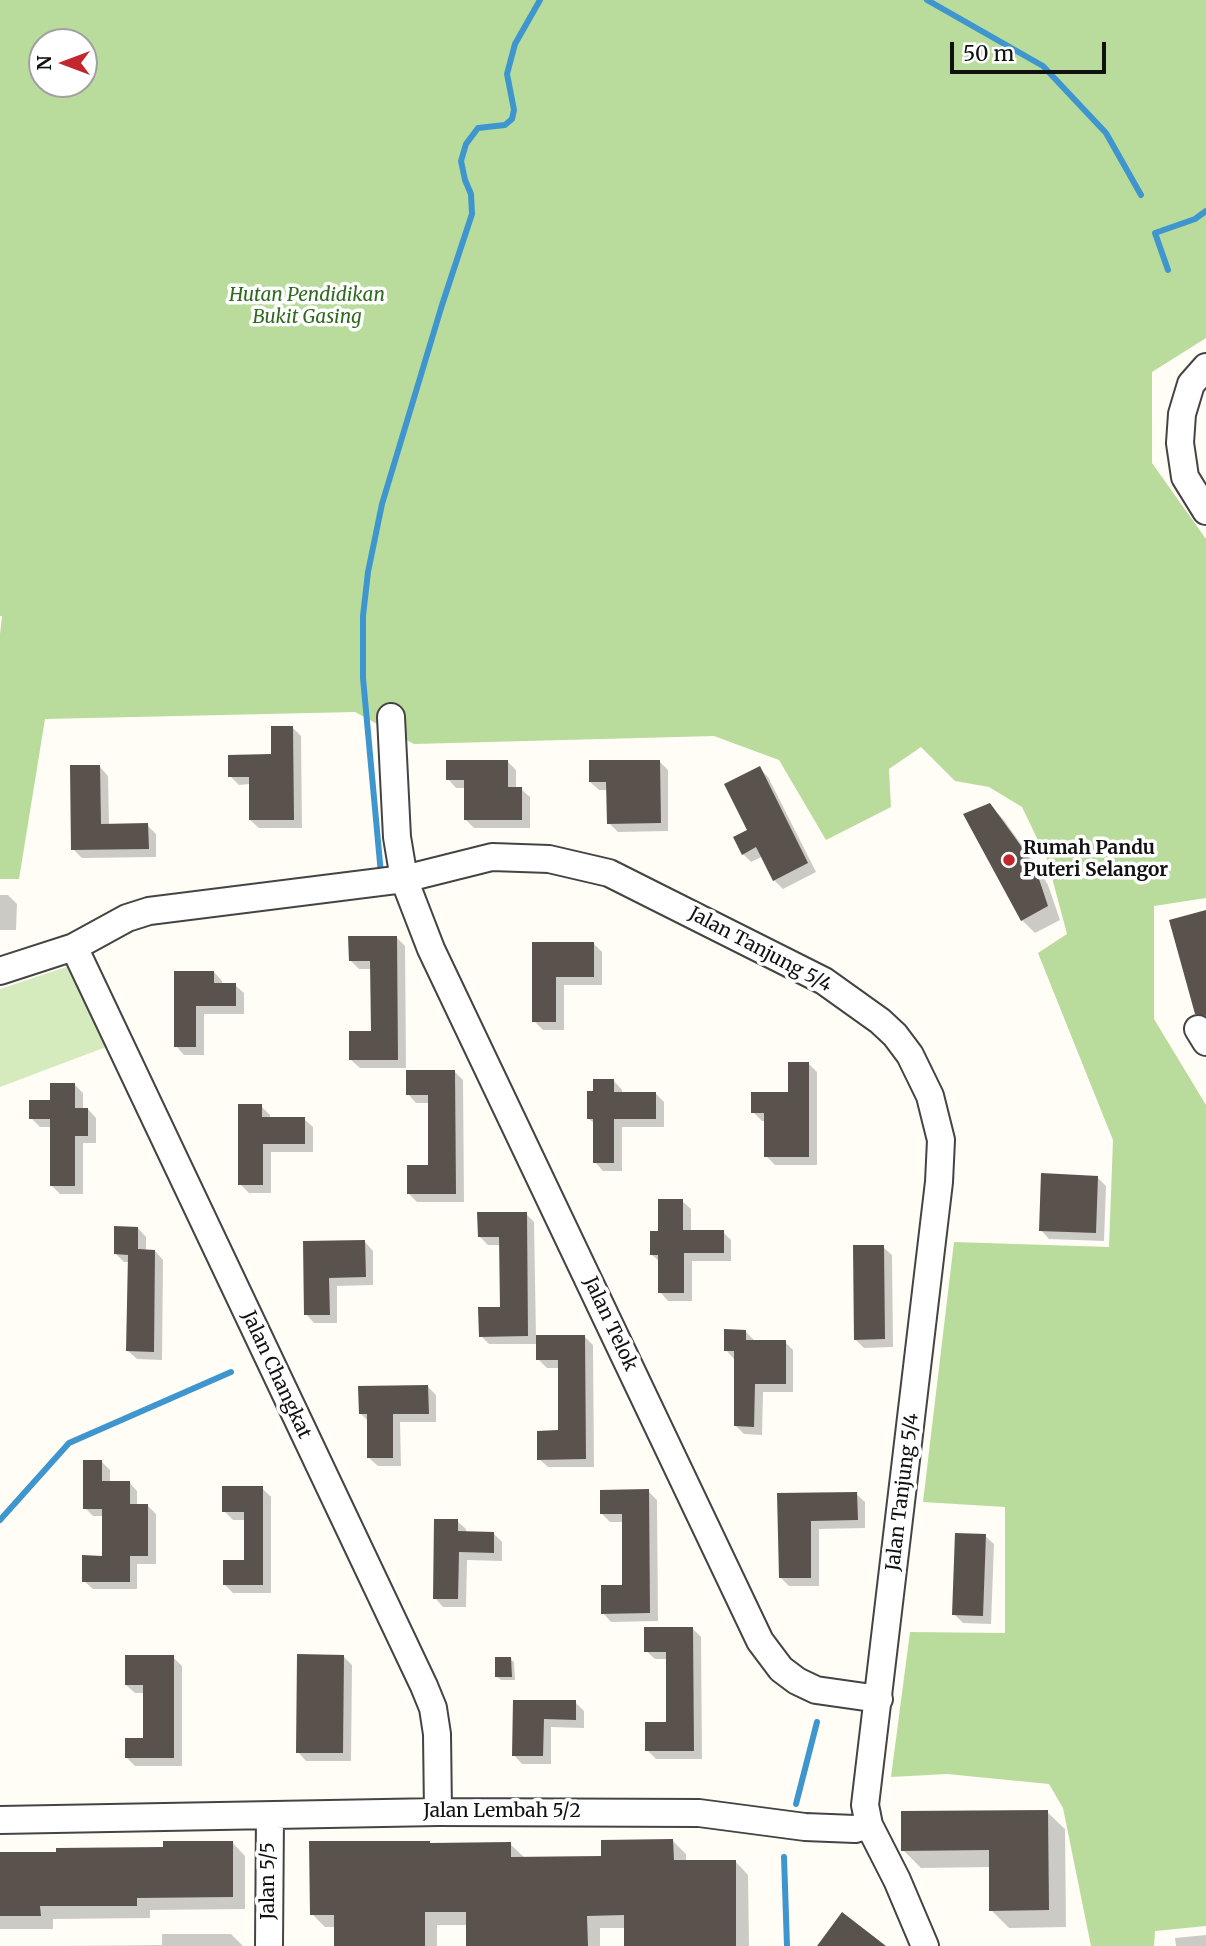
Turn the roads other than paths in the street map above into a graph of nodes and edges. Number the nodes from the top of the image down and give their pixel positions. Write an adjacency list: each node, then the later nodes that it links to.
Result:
1 (1206, 367): 2 (street)
2 (1206, 511)
3 (391, 717): 4 (street, Jalan Telok)
4 (404, 879): 5 (street, Jalan Tanjung 5/4); 7 (street, Jalan Telok); 7 (street, Jalan Tanjung 5/4)
5 (74, 947): 6 (street, Jalan Tanjung 5/4); 8 (street, Jalan Changkat)
6 (0, 971)
7 (879, 1699): 11 (street, Jalan Tanjung 5/4)
8 (438, 1812): 9 (street, Jalan Lembah 5/2); 11 (street, Jalan Lembah 5/2)
9 (270, 1816): 10 (street, Jalan Lembah 5/2); 12 (street, Jalan 5/5)
10 (0, 1820)
11 (869, 1825): 13 (street)
12 (269, 1946)
13 (925, 1946)

